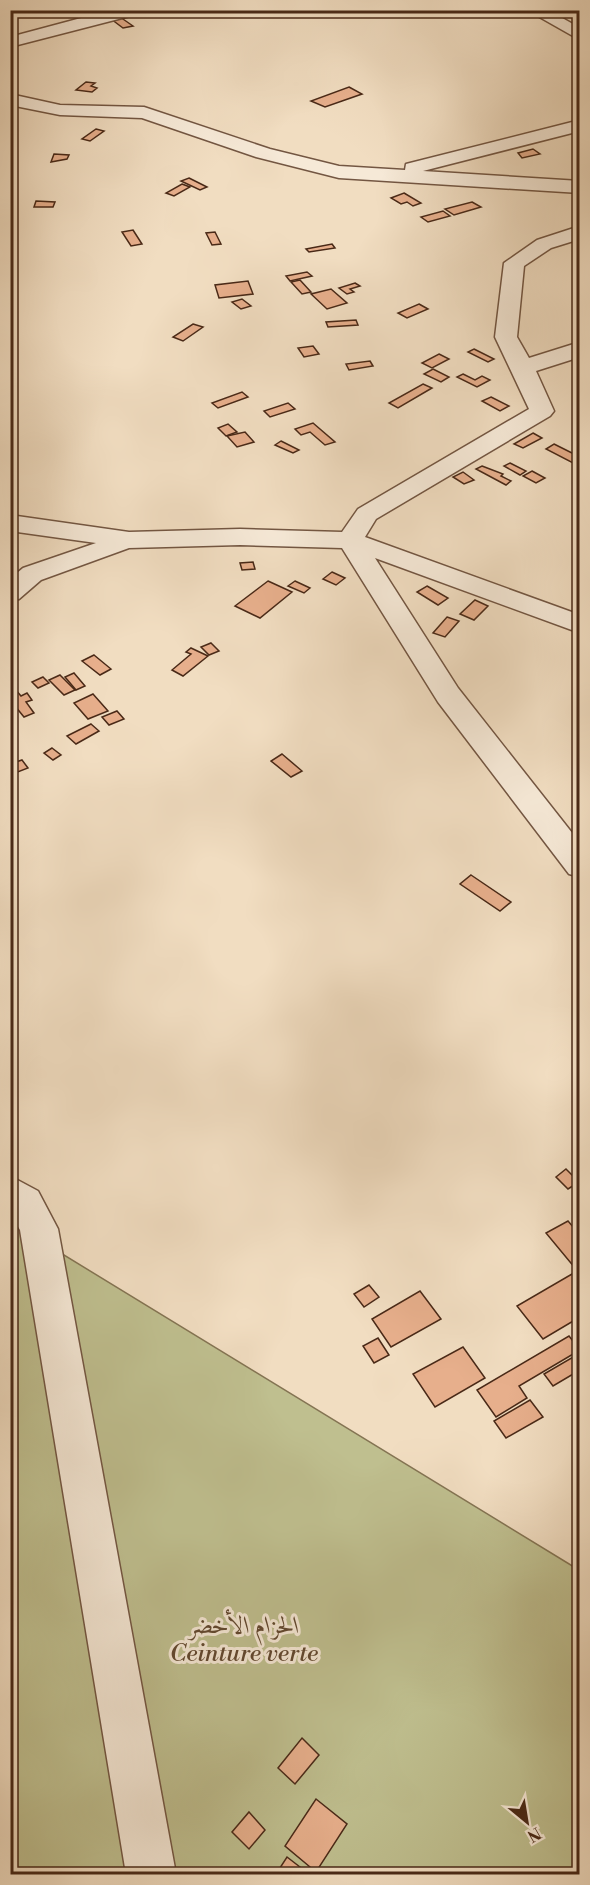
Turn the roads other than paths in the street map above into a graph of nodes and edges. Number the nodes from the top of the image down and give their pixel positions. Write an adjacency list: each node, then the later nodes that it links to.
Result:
1 (132, 10): 4 (street)
2 (534, 10): 3 (street)
3 (579, 35)
4 (10, 42)
5 (10, 99): 7 (street)
6 (579, 125): 7 (street)
7 (381, 176): 8 (street)
8 (579, 187)
9 (579, 232): 11 (street)
10 (579, 349): 11 (street)
11 (523, 368): 13 (street)
12 (10, 523): 14 (street)
13 (359, 527): 14 (street); 16 (street); 17 (street)
14 (129, 540): 15 (street)
15 (10, 592)
16 (579, 625)
17 (579, 866)
18 (10, 1192): 19 (street)
19 (151, 1875)

